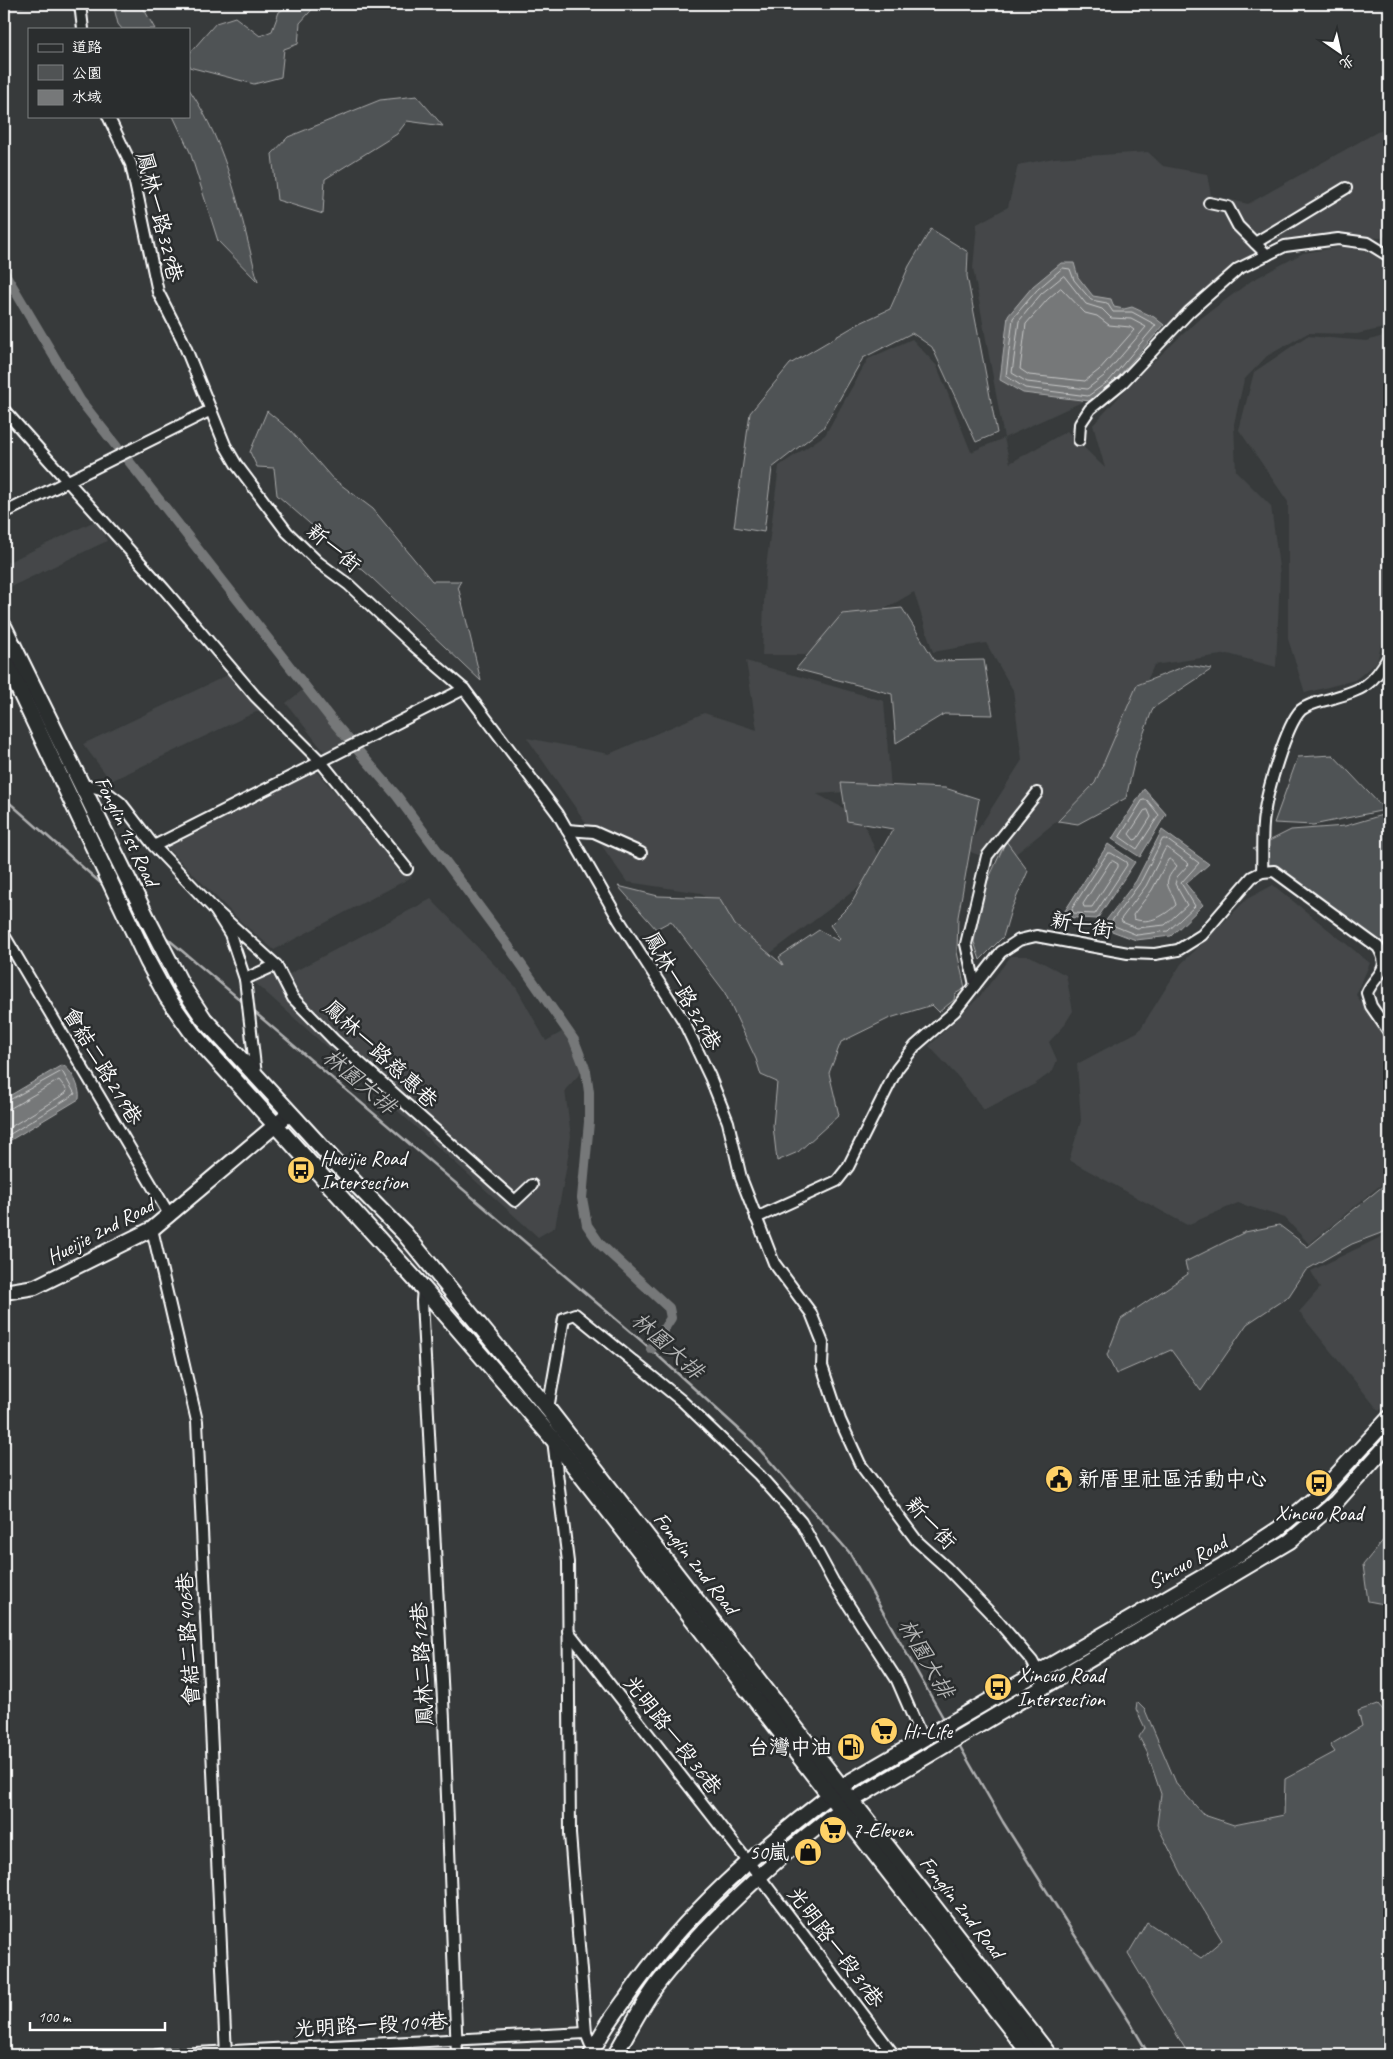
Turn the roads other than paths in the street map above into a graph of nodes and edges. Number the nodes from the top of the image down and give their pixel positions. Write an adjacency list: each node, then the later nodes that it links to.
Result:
1 (80, 4): 2 (street)
2 (83, 28)
3 (109, 118): 10 (street, 鳳林一路329巷)
4 (1346, 188): 6 (street)
5 (1209, 203): 6 (street)
6 (1255, 243): 8 (street)
7 (1388, 251): 8 (street)
8 (1267, 255): 11 (street)
9 (4, 410): 12 (street)
10 (211, 410): 12 (street); 17 (street, 新一街)
11 (1079, 440)
12 (69, 482): 13 (street); 18 (street)
13 (4, 512)
14 (4, 628): 19 (main road, Fonglin 1st Road)
15 (1389, 656): 25 (street)
16 (4, 658): 19 (main road, Fonglin 1st Road)
17 (464, 689): 18 (street); 21 (street, 鳳林一路329巷)
18 (321, 762): 22 (street); 24 (street)
19 (75, 789): 22 (street); 32 (main road, Fonglin 1st Road); 34 (main road, Fonglin 1st Road)
20 (1037, 792): 30 (street)
21 (567, 830): 23 (street); 37 (street, 鳳林一路329巷)
22 (154, 846): 26 (street)
23 (641, 854)
24 (407, 869)
25 (1262, 872): 30 (street, 新七街); 31 (street)
26 (215, 910): 28 (street, 鳳林一路慈惠巷); 29 (street)
27 (4, 935): 36 (street, 會結二路219巷)
28 (276, 965): 29 (street); 35 (street, 鳳林一路慈惠巷)
29 (245, 979): 32 (street)
30 (975, 985): 37 (street, 新七街)
31 (1389, 1032)
32 (256, 1076): 33 (main road, Fonglin 2nd Road)
33 (290, 1113): 34 (street, Hueijie 2nd Road); 42 (main road, Fonglin 2nd Road)
34 (275, 1126): 36 (street, Hueijie 2nd Road); 39 (main road, Fonglin 2nd Road)
35 (532, 1185)
36 (170, 1216): 38 (street, Hueijie 2nd Road)
37 (756, 1218): 41 (street, 鳳林一路329巷)
38 (152, 1229): 40 (street, Hueijie 2nd Road); 58 (street, 會結二路406巷)
39 (423, 1288): 44 (main road, Fonglin 2nd Road); 57 (street, 鳳林二路12巷)
40 (4, 1292)
41 (822, 1366): 47 (street, 新一街)
42 (548, 1409): 49 (street); 50 (main road, Fonglin 2nd Road)
43 (1389, 1418): 47 (street, Sincuo Road)
44 (553, 1439): 46 (street); 51 (main road, Fonglin 2nd Road)
45 (1389, 1443): 48 (street, Sincuo Road)
46 (568, 1631): 54 (street, 光明路一段36巷); 56 (street)
47 (1038, 1671): 48 (street, 新一街); 49 (street, Sincuo Road)
48 (1046, 1685): 52 (street, Sincuo Road)
49 (924, 1739): 50 (street)
50 (842, 1786): 51 (street); 52 (main road, Fonglin 2nd Road)
51 (830, 1795): 53 (main road, Fonglin 2nd Road); 54 (street)
52 (853, 1800): 53 (street); 65 (main road, Fonglin 2nd Road)
53 (840, 1810): 55 (street); 64 (main road, Fonglin 2nd Road)
54 (747, 1861): 55 (street, 光明路一段31巷); 59 (street)
55 (760, 1877): 62 (street); 63 (street, 光明路一段31巷)
56 (586, 2033): 57 (street, 光明路一段104巷); 59 (street)
57 (456, 2040): 58 (street, 光明路一段104巷); 61 (street, 鳳林二路12巷)
58 (226, 2053): 60 (street, 光明路一段104巷)
59 (593, 2054)
60 (157, 2055)
61 (457, 2055)
62 (615, 2055)
63 (894, 2055)
64 (1031, 2055)
65 (1049, 2055)

